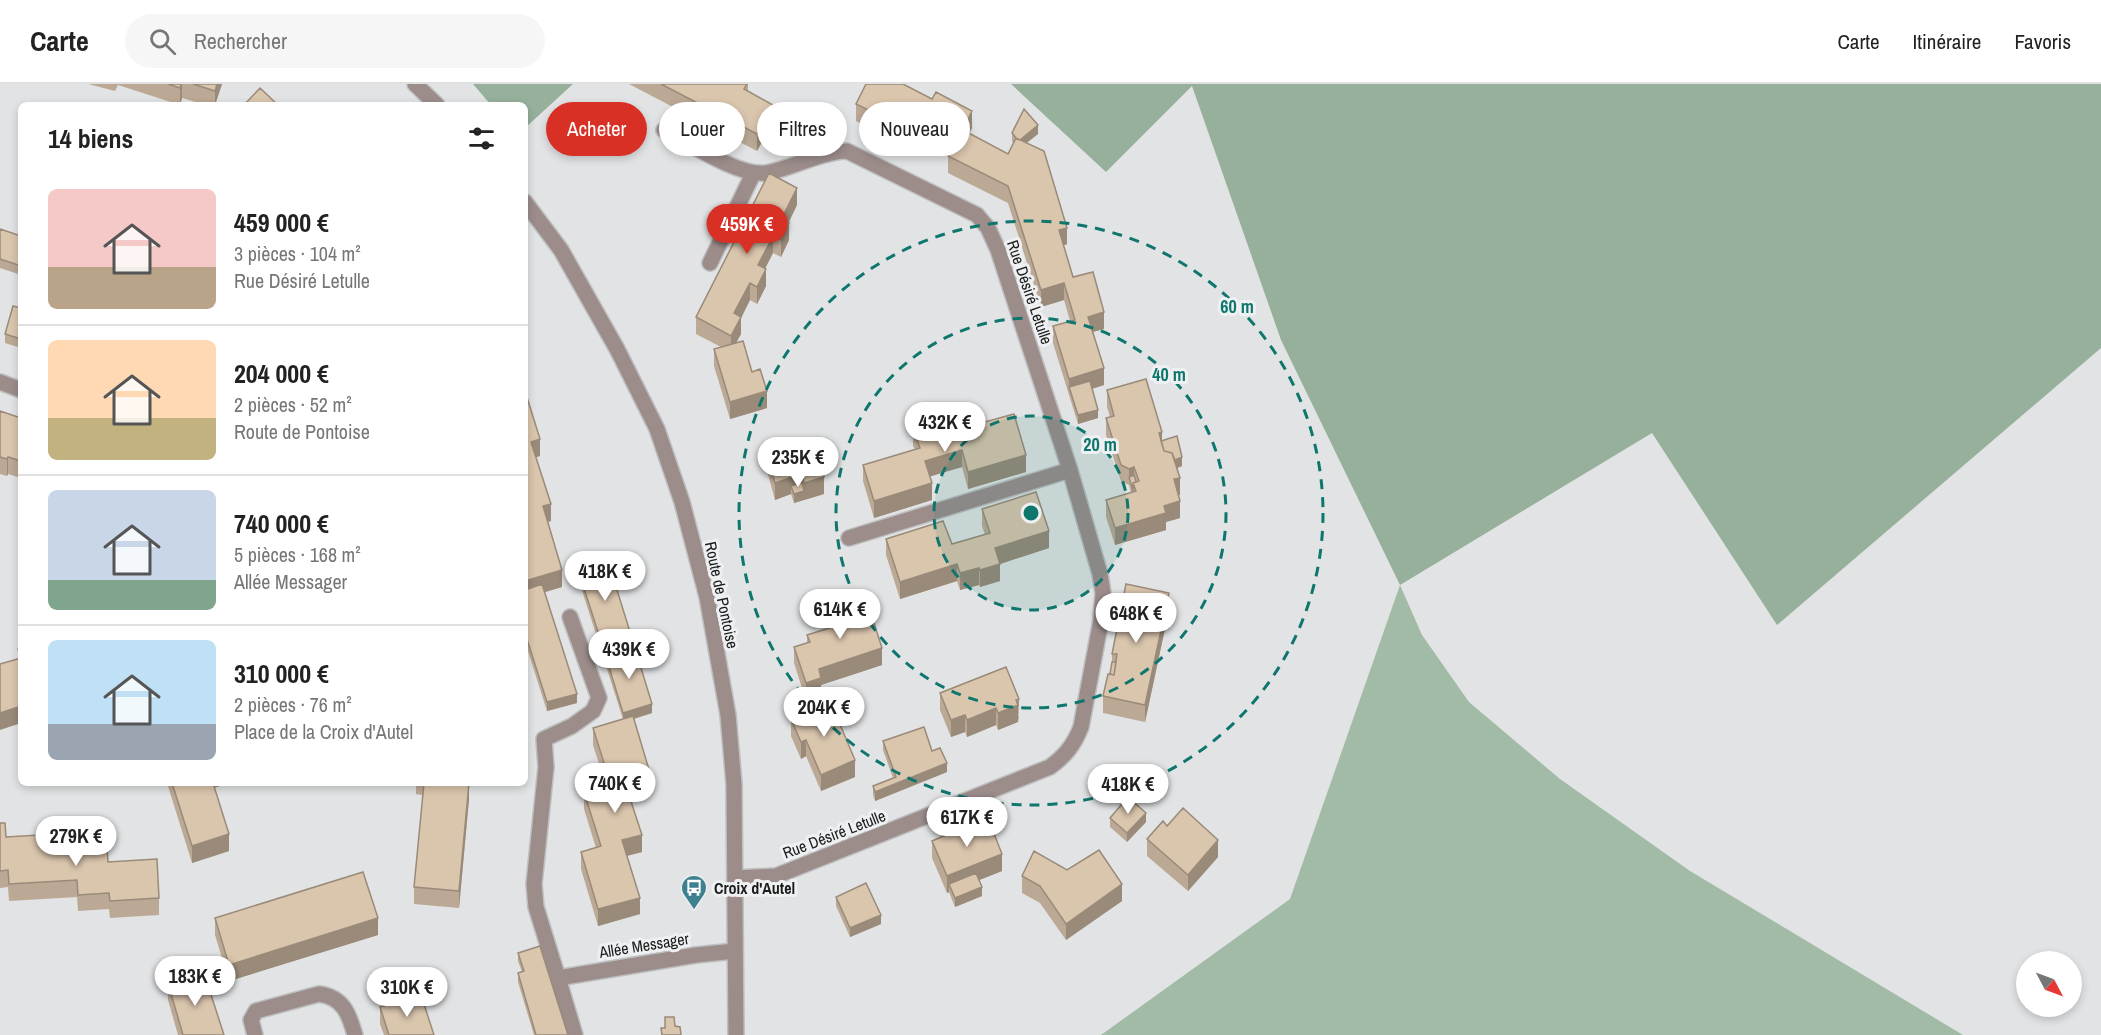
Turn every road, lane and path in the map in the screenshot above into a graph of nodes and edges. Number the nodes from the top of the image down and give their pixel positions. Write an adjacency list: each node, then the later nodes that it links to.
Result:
1 (415, 84): 2 (street)
2 (434, 102)
3 (713, 156): 4 (street)
4 (753, 174): 6 (street); 9 (street, Rue Désiré Letulle)
5 (528, 206): 12 (street, Route de Pontoise)
6 (710, 263)
7 (0, 382): 8 (street)
8 (18, 389)
9 (1070, 470): 10 (street); 12 (street, Rue Désiré Letulle)
10 (849, 538)
11 (570, 617): 14 (street)
12 (736, 878): 13 (street, Route de Pontoise)
13 (735, 951): 14 (street, Allée Messager); 18 (street, Route de Pontoise)
14 (558, 978): 17 (street)
15 (255, 1035): 16 (street)
16 (355, 1035)
17 (575, 1035)
18 (736, 1035)

